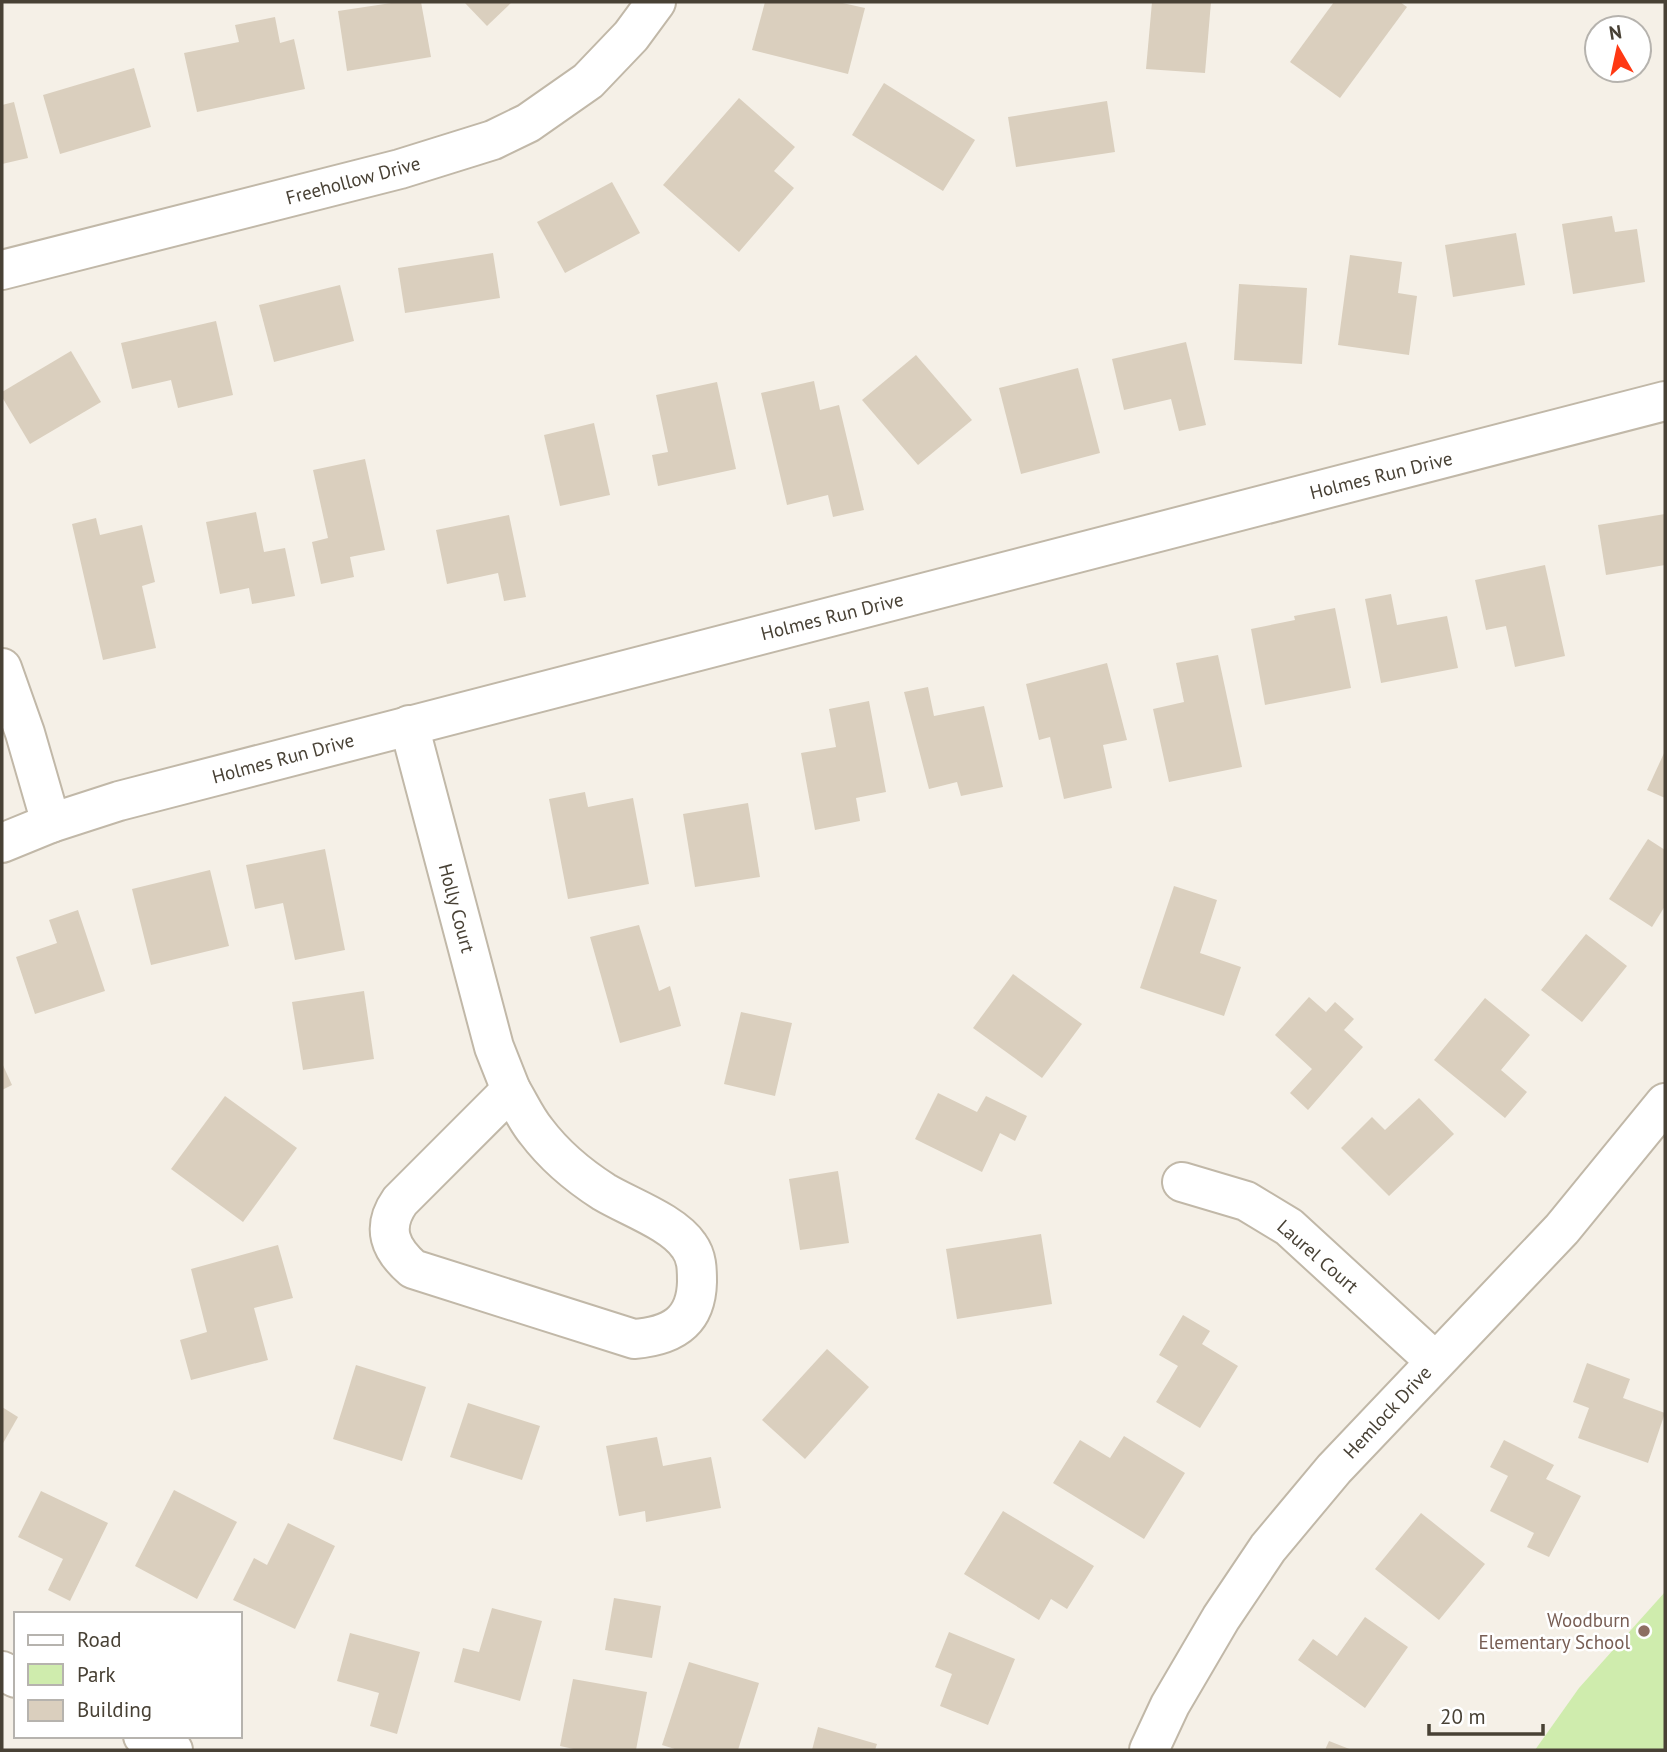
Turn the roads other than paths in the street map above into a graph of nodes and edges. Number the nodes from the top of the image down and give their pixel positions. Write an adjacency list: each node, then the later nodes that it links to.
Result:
1 (656, 2): 2 (street, Freehollow Drive)
2 (2, 270)
3 (1665, 401): 5 (street, Holmes Run Drive)
4 (2, 668): 6 (street)
5 (409, 725): 6 (street, Holmes Run Drive); 8 (street, Holly Court)
6 (51, 823): 7 (street, Holmes Run Drive)
7 (2, 843)
8 (511, 1090): 8 (street, Holly Court)
9 (1665, 1103): 11 (street, Hemlock Drive)
10 (1182, 1182): 11 (street, Laurel Court)
11 (1435, 1361): 14 (street, Hemlock Drive)
12 (147, 1738): 13 (street)
13 (173, 1750)
14 (1149, 1750)

